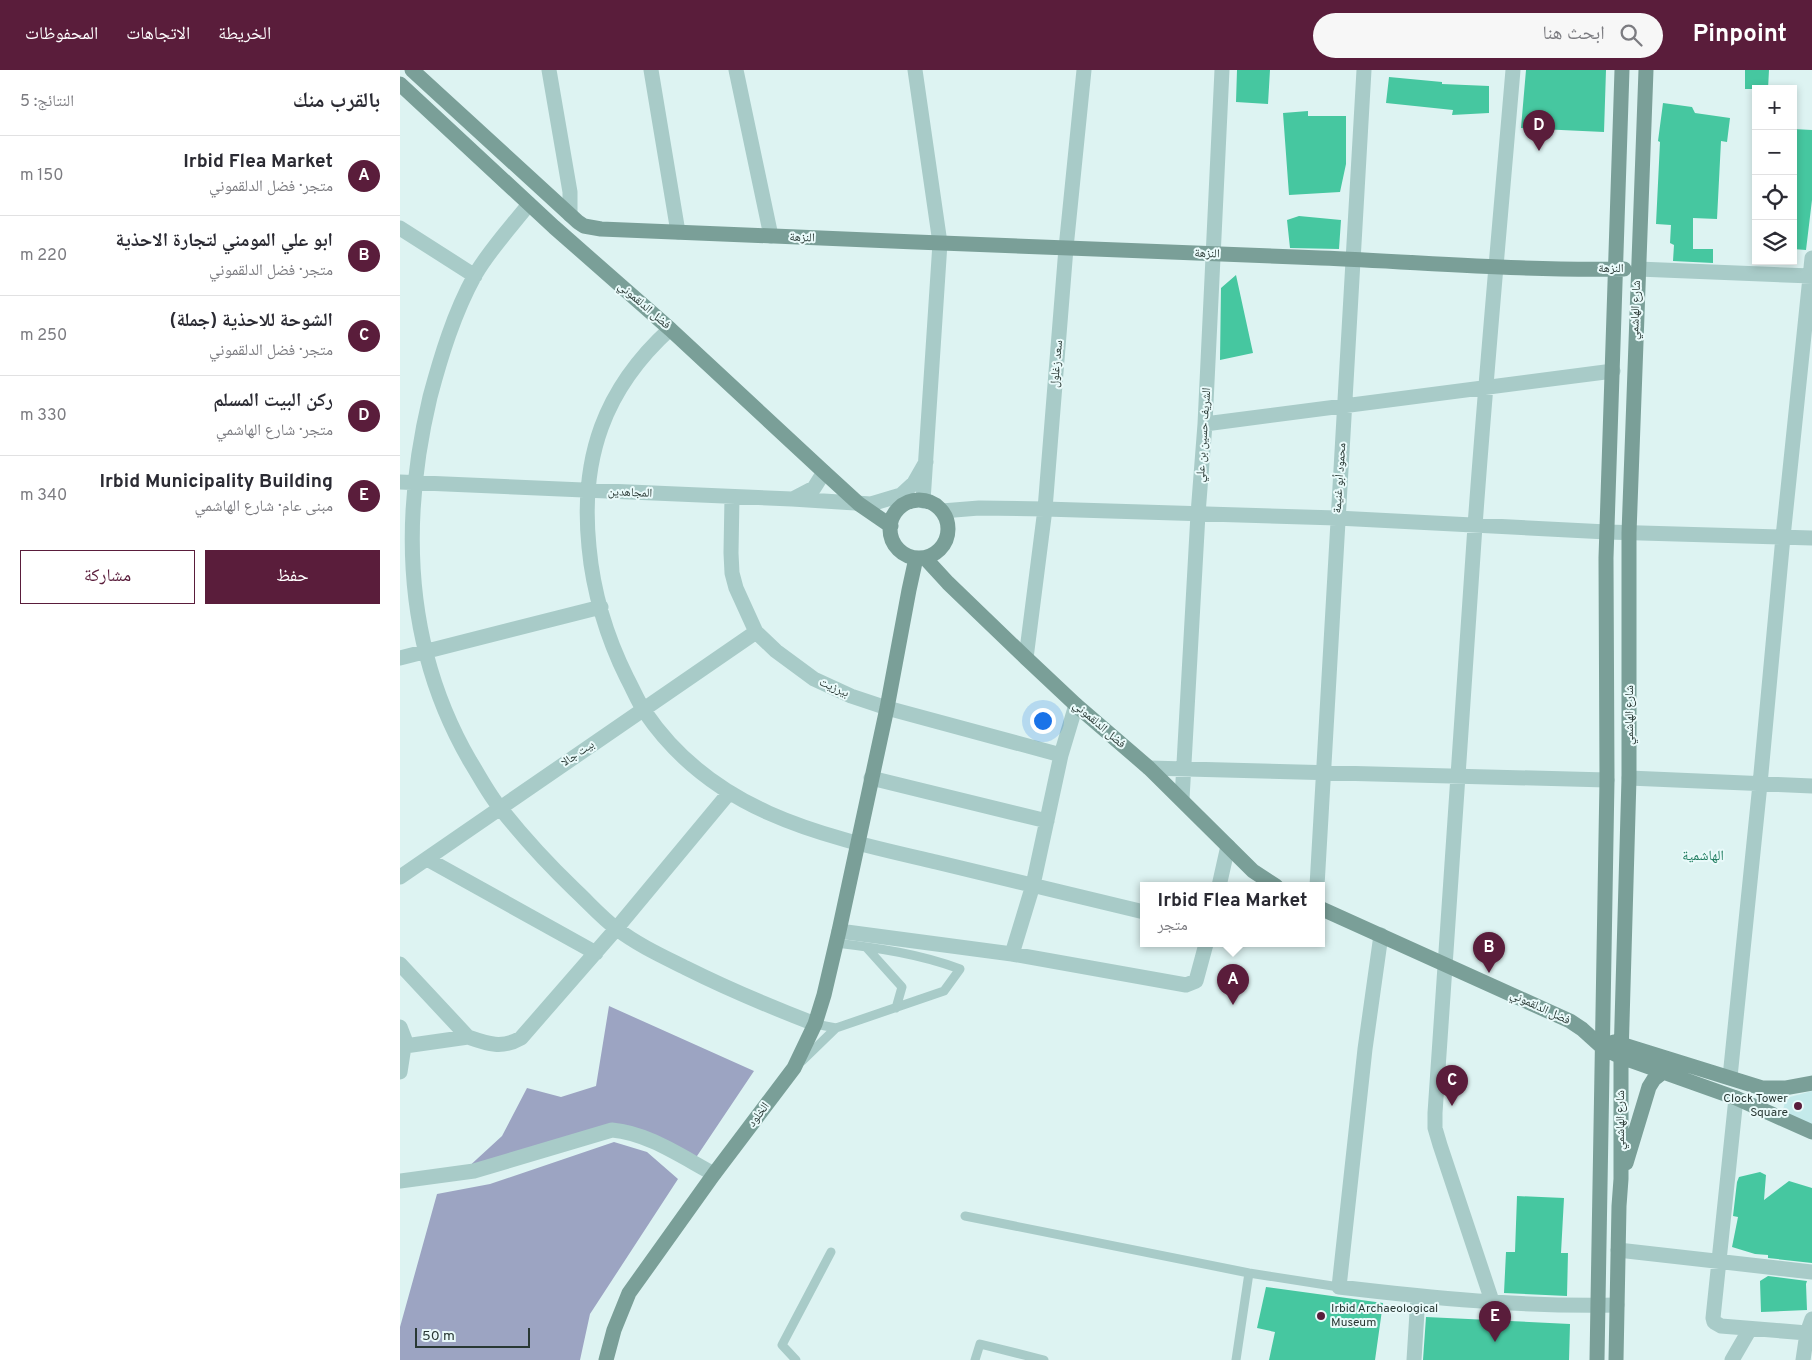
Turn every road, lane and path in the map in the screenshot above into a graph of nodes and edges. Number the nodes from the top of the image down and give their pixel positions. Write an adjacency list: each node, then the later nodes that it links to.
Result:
1 (412, 70): 14 (main road, النزهة)
2 (549, 70): 14 (street)
3 (651, 70): 17 (street)
4 (736, 70): 18 (street)
5 (915, 70): 19 (street)
6 (1084, 70): 20 (street, سعد زغلول)
7 (1222, 70): 21 (street, الشريف حسين بن علي)
8 (1364, 70): 23 (street, محمود أبو غنيمة)
9 (1513, 70): 25 (street)
10 (1622, 70): 26 (main road, شارع الهاشمي)
11 (1646, 70): 27 (main road, شارع الهاشمي)
12 (400, 84): 13 (main road, فضل الدلقموني)
13 (529, 204): 24 (main road, فضل الدلقموني); 28 (street)
14 (570, 215): 16 (main road, النزهة)
15 (400, 228): 28 (street)
16 (601, 229): 17 (main road, النزهة); 24 (main road)
17 (678, 232): 18 (main road, النزهة)
18 (771, 236): 19 (main road, النزهة)
19 (940, 243): 20 (main road, النزهة); 35 (street)
20 (1066, 248): 21 (main road, النزهة); 43 (street, سعد زغلول)
21 (1212, 254): 23 (main road, النزهة); 34 (street, الشريف حسين بن علي)
22 (1812, 258): 29 (street)
23 (1353, 260): 25 (main road, النزهة); 33 (street, محمود أبو غنيمة)
24 (592, 261): 30 (main road, فضل الدلقموني)
25 (1496, 267): 26 (main road, النزهة); 32 (street)
26 (1615, 269): 27 (main road, النزهة); 31 (main road, شارع الهاشمي)
27 (1638, 269): 29 (street, النزهة); 50 (main road, شارع الهاشمي)
28 (474, 276): 37 (street)
29 (1811, 276): 51 (street)
30 (670, 329): 36 (main road, فضل الدلقموني); 38 (street)
31 (1613, 371): 32 (street); 49 (main road, شارع الهاشمي)
32 (1485, 388): 33 (street); 47 (street)
33 (1345, 406): 34 (street); 46 (street, محمود أبو غنيمة)
34 (1205, 424): 45 (street, الشريف حسين بن علي)
35 (926, 462): 41 (street); 42 (street, المجاهدين)
36 (824, 472): 40 (street); 42 (main road, فضل الدلقموني)
37 (406, 482): 38 (street, المجاهدين); 56 (street)
38 (588, 491): 39 (street, المجاهدين); 54 (street)
39 (732, 497): 40 (street, المجاهدين); 55 (street, بيرزيت)
40 (792, 499): 42 (street, المجاهدين)
41 (923, 501): 44 (main road); 48 (main road)
42 (859, 504): 48 (main road, فضل الدلقموني)
43 (1045, 509): 44 (street); 45 (street); 58 (street, سعد زغلول)
44 (942, 510): 53 (main road)
45 (1198, 514): 46 (street); 64 (street, الشريف حسين بن علي)
46 (1337, 518): 47 (street); 65 (street, محمود أبو غنيمة)
47 (1475, 525): 49 (street); 66 (street)
48 (890, 526): 53 (main road)
49 (1607, 532): 50 (street); 69 (main road, شارع الهاشمي)
50 (1629, 533): 51 (street); 68 (main road, شارع الهاشمي)
51 (1782, 537): 52 (street); 70 (street)
52 (1812, 538)
53 (921, 558): 58 (main road, فضل الدلقموني); 60 (main road, الخلود)
54 (601, 607): 56 (street); 61 (street)
55 (756, 632): 60 (street, بيرزيت); 61 (street, بيت جالا)
56 (425, 652): 57 (street); 74 (street)
57 (400, 658)
58 (1026, 658): 59 (main road, فضل الدلقموني)
59 (1076, 705): 62 (street); 63 (main road, فضل الدلقموني)
60 (887, 708): 62 (street, بيرزيت); 67 (main road, الخلود)
61 (644, 710): 72 (street); 74 (street, بيت جالا)
62 (1061, 755): 75 (street)
63 (1149, 768): 64 (street); 73 (main road, فضل الدلقموني)
64 (1183, 769): 65 (street); 73 (street, الشريف حسين بن علي)
65 (1324, 773): 66 (street); 82 (street, محمود أبو غنيمة)
66 (1457, 776): 69 (street); 94 (street)
67 (871, 778): 75 (street); 76 (main road, الخلود)
68 (1629, 778): 70 (street); 101 (main road, شارع الهاشمي)
69 (1607, 780): 100 (main road, شارع الهاشمي)
70 (1760, 784): 71 (street); 106 (street)
71 (1812, 786)
72 (729, 793): 76 (street); 86 (street)
73 (1182, 799): 77 (main road, فضل الدلقموني)
74 (499, 807): 78 (street, بيت جالا); 86 (street)
75 (1047, 821): 83 (street)
76 (857, 844): 83 (street); 88 (main road, الخلود)
77 (1228, 846): 80 (street); 81 (main road, فضل الدلقموني)
78 (427, 858): 79 (street, بيت جالا); 91 (street)
79 (400, 877)
80 (1220, 882)
81 (1270, 882)
82 (1317, 882)
83 (1033, 885): 85 (street); 92 (street)
84 (1325, 910): 87 (main road, فضل الدلقموني)
85 (1140, 911)
86 (616, 928): 91 (street); 96 (street)
87 (1381, 934): 94 (main road, فضل الدلقموني); 119 (street)
88 (838, 937): 89 (lane); 92 (street); 96 (main road, الخلود)
89 (866, 946): 95 (lane); 95 (lane)
90 (1205, 947): 92 (street)
91 (596, 953): 99 (street)
92 (1012, 954)
93 (400, 964): 99 (street)
94 (1446, 965): 100 (main road, فضل الدلقموني); 121 (street)
95 (896, 1008): 98 (lane)
96 (815, 1024): 98 (lane); 103 (main road, الخلود)
97 (400, 1027): 102 (street)
98 (836, 1028): 103 (lane)
99 (468, 1037): 102 (street)
100 (1603, 1042): 101 (main road, فضل الدلقموني); 123 (main road, شارع الهاشمي)
101 (1622, 1051): 105 (main road); 106 (main road); 111 (main road, شارع الهاشمي)
102 (403, 1053): 104 (street)
103 (794, 1068): 110 (main road, الخلود)
104 (400, 1072)
105 (1663, 1072): 108 (main road); 111 (main road)
106 (1730, 1078): 107 (main road)
107 (1812, 1083)
108 (1736, 1098): 109 (main road); 116 (street)
109 (1812, 1132)
110 (714, 1174): 112 (street); 126 (main road, الخلود)
111 (1621, 1179): 114 (main road, شارع الهاشمي)
112 (400, 1181)
113 (965, 1216): 118 (lane)
114 (1618, 1250): 116 (street); 122 (main road, شارع الهاشمي)
115 (831, 1252): 127 (lane)
116 (1720, 1260): 117 (street); 125 (street)
117 (1812, 1272)
118 (1249, 1273): 119 (lane); 130 (lane)
119 (1339, 1287): 120 (street)
120 (1418, 1296): 121 (street); 131 (street)
121 (1492, 1301): 123 (street)
122 (1617, 1305): 123 (street); 133 (main road, شارع الهاشمي)
123 (1598, 1306): 132 (main road, شارع الهاشمي)
124 (1810, 1326): 125 (street); 135 (street)
125 (1750, 1328): 134 (street)
126 (606, 1360)
127 (796, 1360)
128 (975, 1360): 129 (lane)
129 (1044, 1360)
130 (1236, 1360)
131 (1414, 1360)
132 (1597, 1360)
133 (1616, 1360)
134 (1732, 1360)
135 (1803, 1360)

